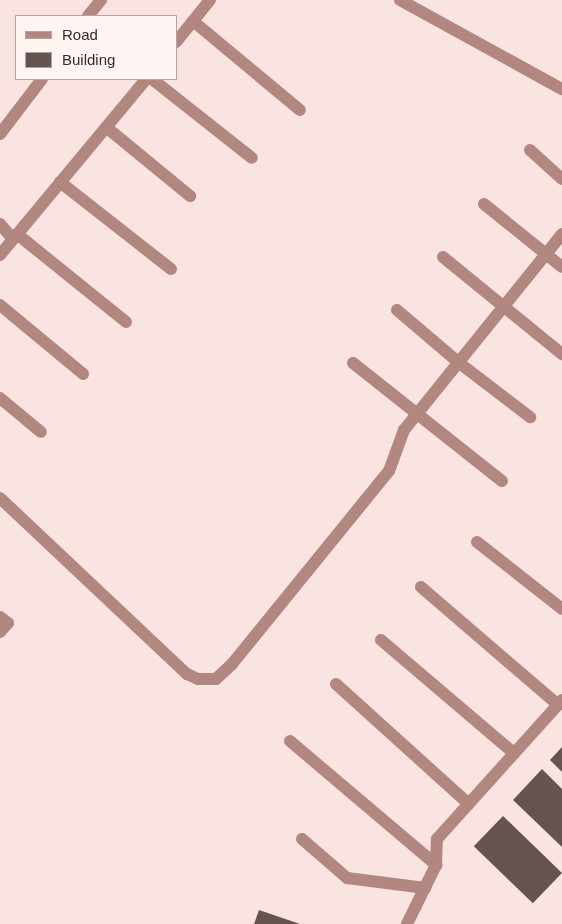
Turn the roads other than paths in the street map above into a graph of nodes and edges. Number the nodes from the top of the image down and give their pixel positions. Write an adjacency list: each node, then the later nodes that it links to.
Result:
1 (100, 0): 4 (street)
2 (210, 0): 5 (street)
3 (400, 0): 10 (street)
4 (89, 15)
5 (194, 21): 6 (street); 11 (street)
6 (178, 40)
7 (41, 80): 13 (street)
8 (145, 80): 12 (street)
9 (153, 80): 15 (street)
10 (562, 89)
11 (300, 110)
12 (106, 127): 17 (street); 18 (street)
13 (0, 134)
14 (530, 150): 16 (street)
15 (252, 158)
16 (562, 179)
17 (60, 182): 22 (street); 27 (street)
18 (190, 196)
19 (484, 204): 23 (street)
20 (0, 224): 22 (street)
21 (562, 234): 23 (street)
22 (15, 237): 24 (street); 31 (street)
23 (546, 253): 26 (street); 29 (street)
24 (0, 256)
25 (443, 257): 29 (street)
26 (562, 267)
27 (171, 269)
28 (0, 304): 35 (street)
29 (502, 307): 32 (street); 33 (street)
30 (397, 310): 33 (street)
31 (126, 322)
32 (562, 354)
33 (458, 362): 37 (street); 38 (street)
34 (353, 363): 37 (street)
35 (83, 374)
36 (0, 398): 39 (street)
37 (418, 412): 40 (street); 41 (street)
38 (530, 416)
39 (41, 432)
40 (502, 481)
41 (0, 498)
42 (477, 542): 44 (street)
43 (421, 587): 49 (street)
44 (562, 609)
45 (0, 617): 46 (street)
46 (0, 632)
47 (380, 640): 51 (street)
48 (336, 684): 52 (street)
49 (560, 702): 51 (street)
50 (290, 741): 54 (street)
51 (514, 753): 52 (street)
52 (469, 804): 54 (street)
53 (302, 839): 55 (street)
54 (436, 865): 55 (street)
55 (425, 888): 56 (street)
56 (407, 924)

